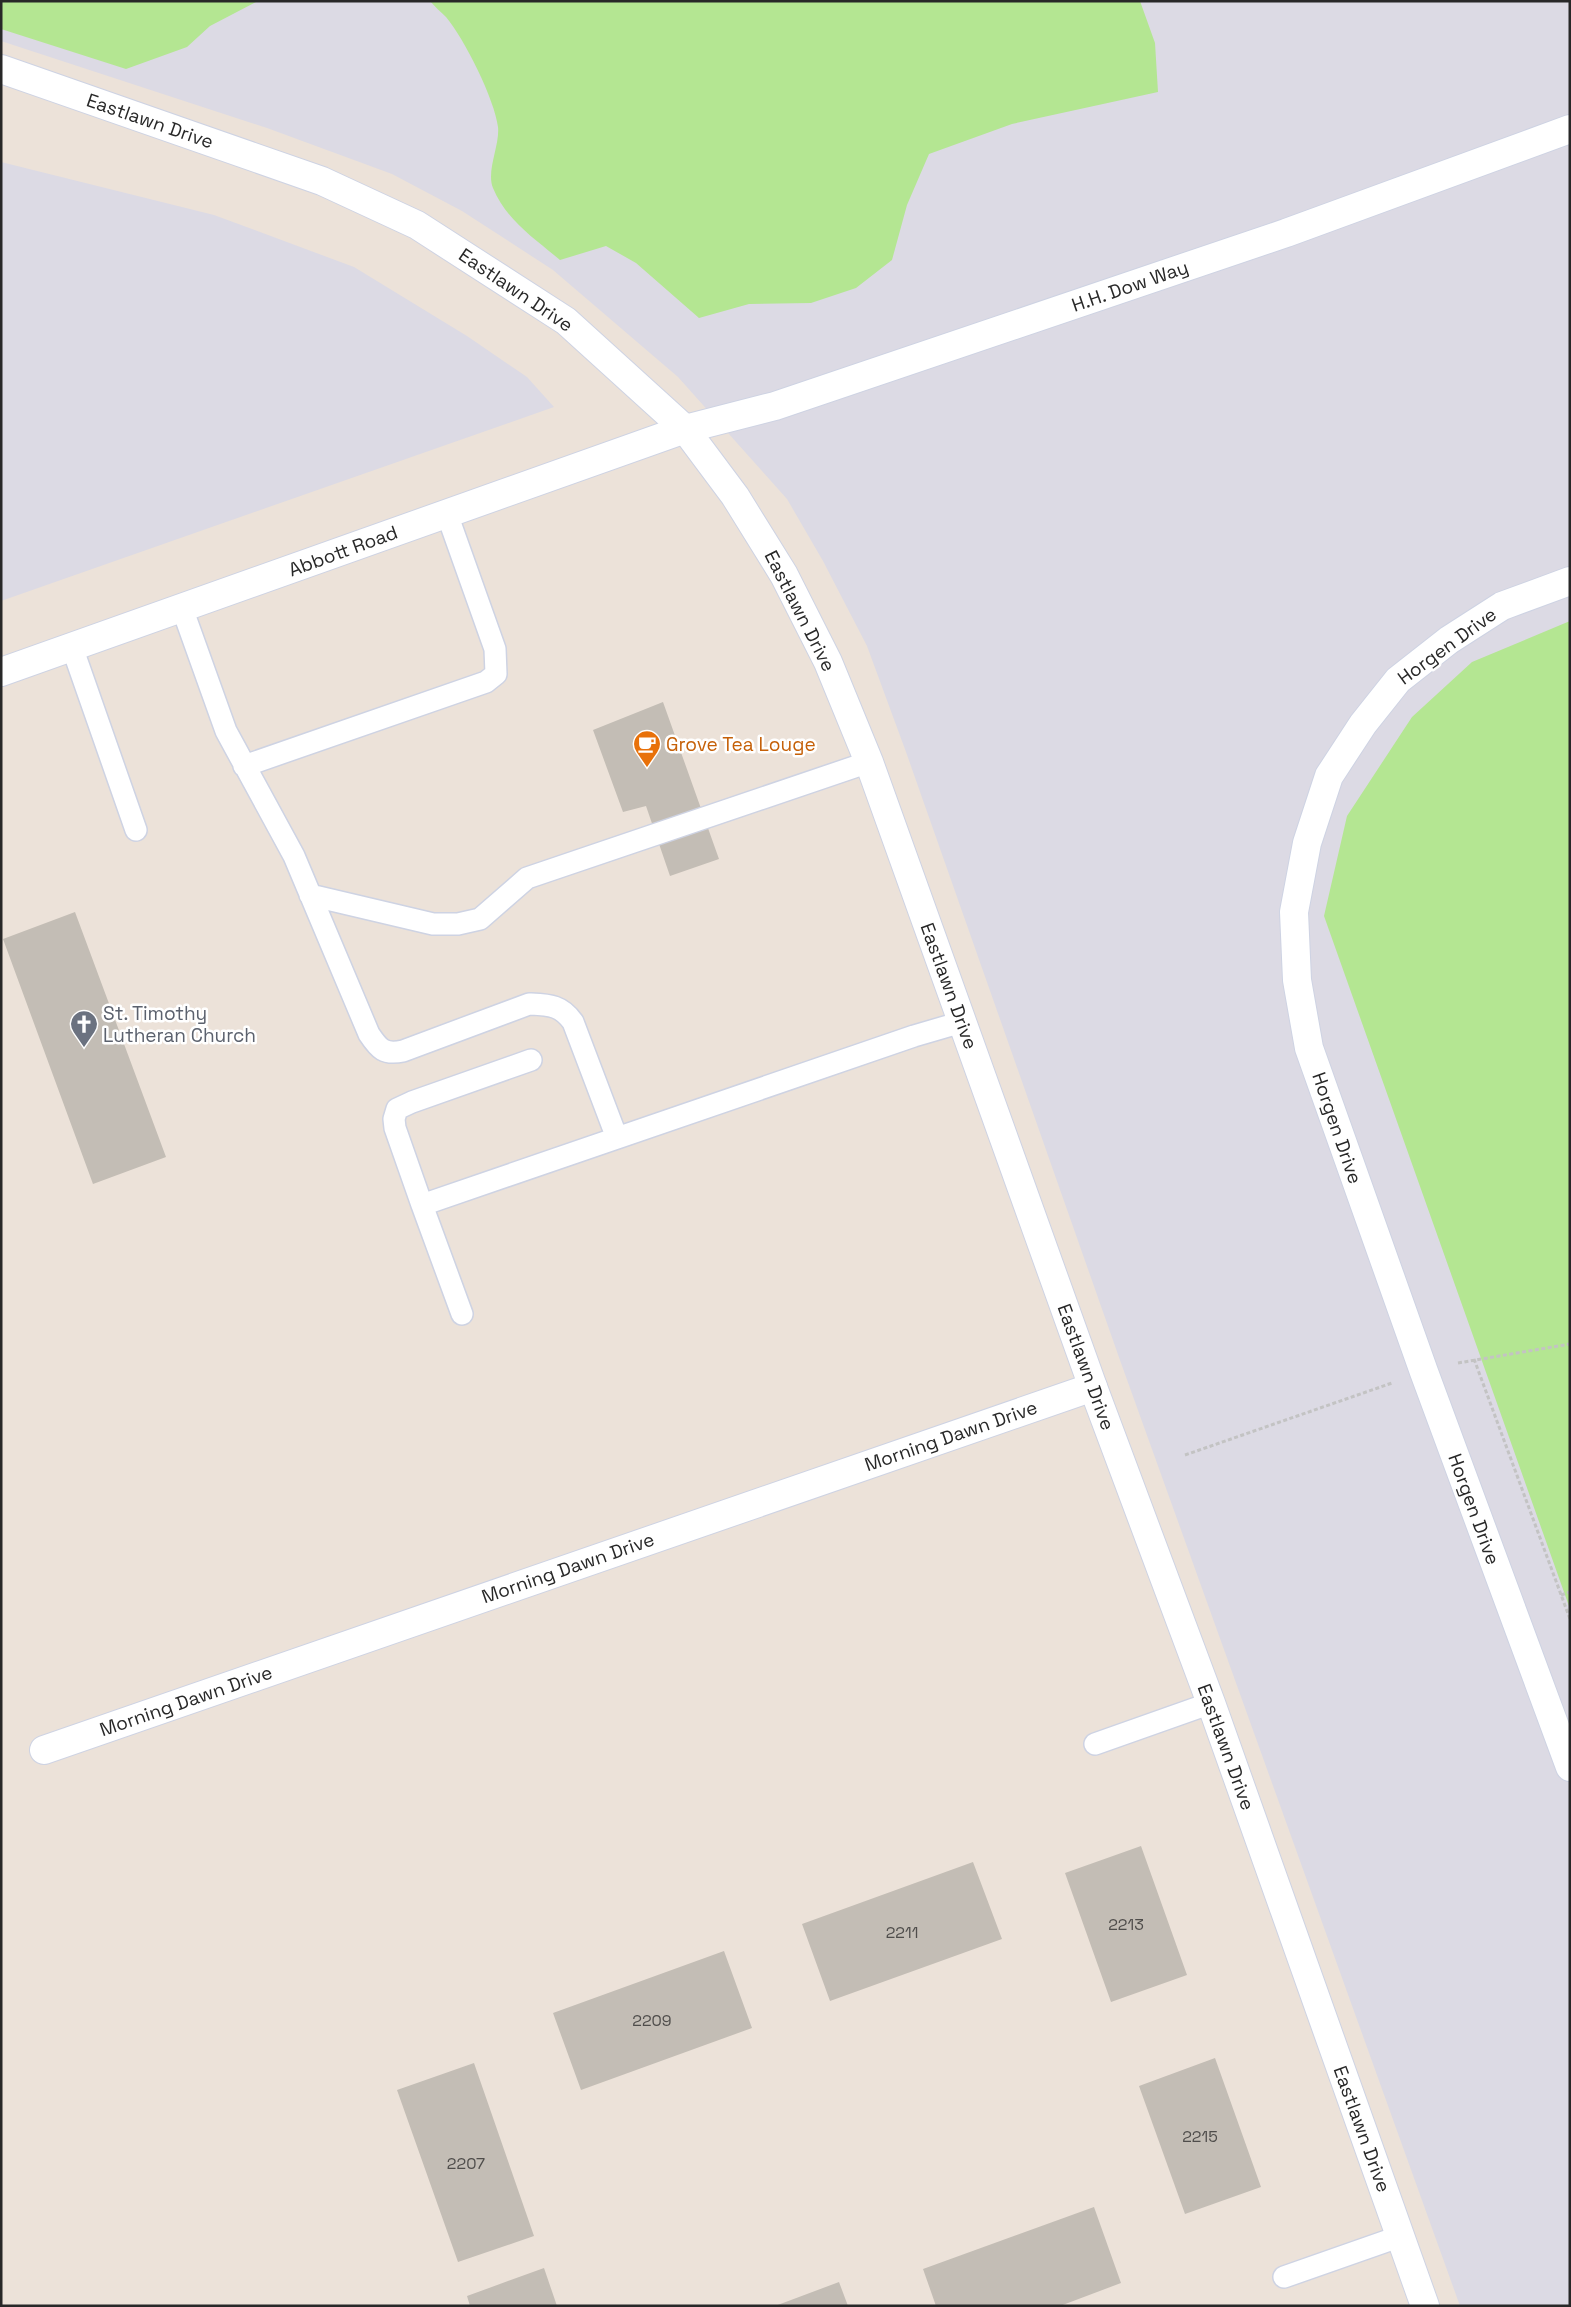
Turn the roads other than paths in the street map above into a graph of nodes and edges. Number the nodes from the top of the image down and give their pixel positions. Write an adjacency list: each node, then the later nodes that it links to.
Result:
1 (1, 69): 3 (street, Eastlawn Drive)
2 (1570, 129): 3 (street, H.H. Dow Way)
3 (685, 429): 4 (street, Abbott Road); 9 (street, Eastlawn Drive)
4 (447, 514): 6 (street, Abbott Road); 10 (lane)
5 (1570, 581): 22 (street, Horgen Drive)
6 (182, 608): 7 (street, Abbott Road); 10 (lane)
7 (72, 647): 8 (street, Abbott Road); 11 (lane)
8 (1, 672)
9 (869, 762): 12 (lane); 13 (street, Eastlawn Drive)
10 (244, 766): 12 (lane)
11 (136, 830)
12 (310, 895): 15 (lane)
13 (962, 1022): 15 (lane); 18 (street, Eastlawn Drive)
14 (531, 1060): 16 (lane)
15 (617, 1138): 16 (lane)
16 (422, 1205): 17 (lane)
17 (462, 1314)
18 (1093, 1387): 19 (street, Eastlawn Drive); 21 (street, Morning Dawn Drive)
19 (1211, 1703): 20 (lane); 23 (street, Eastlawn Drive)
20 (1095, 1744)
21 (44, 1750)
22 (1570, 1767)
23 (1400, 2236): 24 (lane); 25 (street, Eastlawn Drive)
24 (1284, 2277)
25 (1425, 2306)

